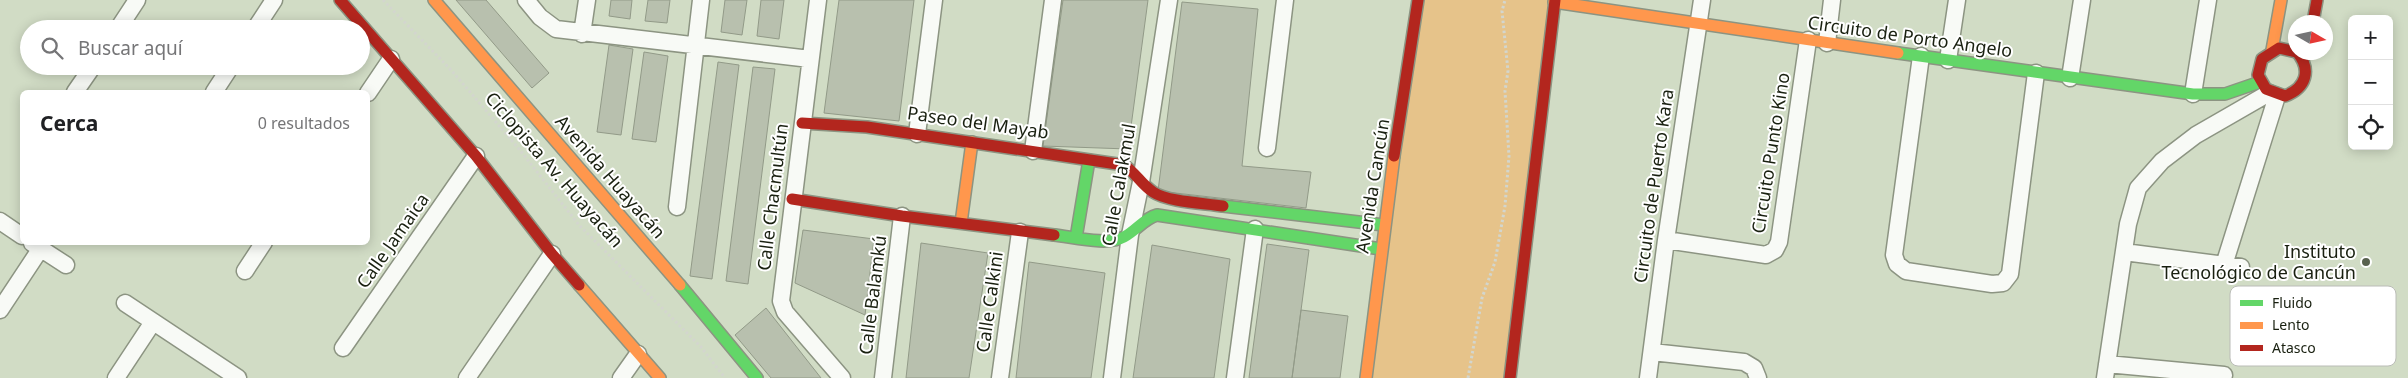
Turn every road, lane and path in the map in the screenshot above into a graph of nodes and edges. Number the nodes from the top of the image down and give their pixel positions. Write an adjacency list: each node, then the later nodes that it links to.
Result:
1 (137, 0): 25 (street)
2 (274, 0): 26 (street)
3 (340, 0): 27 (street)
4 (383, 0): 95 (path, Ciclopista Av. Huayacán)
5 (434, 0): 96 (street, Avenida Huayacán)
6 (526, 0): 29 (street)
7 (587, 0): 29 (street)
8 (701, 0): 33 (street)
9 (818, 0): 37 (street, Calle Chacmultún)
10 (934, 0): 53 (street)
11 (1053, 0): 56 (street)
12 (1169, 0): 59 (street, Calle Calakmul)
13 (1285, 0): 55 (street)
14 (1418, 0): 65 (street, Avenida Cancún)
15 (1504, 0): 103 (path)
16 (1702, 0): 28 (street, Circuito de Puerto Kara)
17 (1832, 0): 32 (street)
18 (1956, 0): 39 (street)
19 (2082, 0): 46 (street)
20 (2208, 0): 51 (street)
21 (2281, 0): 35 (street)
22 (2317, 0): 24 (street)
23 (1553, 1): 28 (street, Circuito de Porto Angelo); 104 (street)
24 (2314, 15)
25 (124, 20)
26 (261, 20)
27 (357, 20)
28 (1698, 24): 31 (street, Circuito de Porto Angelo); 71 (street, Circuito de Puerto Kara)
29 (582, 34): 33 (street)
30 (370, 35): 38 (street)
31 (1808, 40): 32 (street, Circuito de Porto Angelo); 71 (street, Circuito Punto Kino)
32 (1827, 43): 36 (street, Circuito de Porto Angelo)
33 (695, 46): 37 (street); 61 (street)
34 (2288, 49): 35 (street)
35 (2272, 50): 50 (street)
36 (1921, 56): 39 (street, Circuito de Porto Angelo); 43 (street)
37 (810, 59): 52 (street, Calle Chacmultún)
38 (391, 60): 49 (street); 57 (street)
39 (1948, 60): 43 (street, Circuito de Porto Angelo)
40 (2303, 60): 42 (street)
41 (2307, 60): 42 (street)
42 (2306, 64): 50 (street)
43 (2036, 73): 46 (street, Circuito de Porto Angelo)
44 (87, 75): 47 (street)
45 (225, 75): 48 (street)
46 (2070, 78): 51 (street, Circuito de Porto Angelo)
47 (76, 90)
48 (215, 90)
49 (370, 90)
50 (2269, 90): 51 (street, Circuito de Porto Angelo); 75 (street); 78 (street)
51 (2193, 94)
52 (802, 123): 53 (street, Paseo del Mayab); 60 (street, Calle Chacmultún)
53 (917, 134): 54 (street, Paseo del Mayab)
54 (972, 142): 56 (street, Paseo del Mayab); 64 (street)
55 (1267, 148)
56 (1033, 151): 58 (street, Paseo del Mayab)
57 (476, 156): 76 (street); 84 (street, Calle Jamaica)
58 (1089, 160): 59 (street, Paseo del Mayab); 70 (street)
59 (1141, 182): 65 (street, Paseo del Mayab); 69 (street, Calle Calakmul)
60 (792, 199): 62 (street); 97 (street, Calle Chacmultún)
61 (677, 207)
62 (902, 216): 64 (street); 98 (street, Calle Balamkú)
63 (0, 222): 68 (street)
64 (961, 223): 67 (street)
65 (1384, 225): 74 (street, Avenida Cancún)
66 (1254, 229): 69 (street); 74 (street); 101 (street)
67 (1020, 232): 70 (street); 99 (street, Calle Calkini)
68 (20, 235)
69 (1130, 235): 70 (street); 100 (street, Calle Calakmul)
70 (1076, 238)
71 (1666, 240): 85 (street, Circuito de Puerto Kara)
72 (36, 245): 77 (street); 82 (street)
73 (262, 245): 80 (street)
74 (1381, 249): 102 (street, Avenida Cancún)
75 (2124, 252): 78 (street); 87 (street)
76 (552, 254): 86 (street); 92 (street)
77 (66, 265)
78 (2224, 265): 79 (street)
79 (2241, 267)
80 (244, 271)
81 (125, 303): 83 (street)
82 (0, 310)
83 (153, 322): 90 (street); 91 (street)
84 (343, 348)
85 (1652, 352): 105 (street, Circuito de Puerto Kara); 106 (street)
86 (638, 354): 93 (street); 94 (street)
87 (2106, 371): 88 (street)
88 (2193, 375): 89 (street)
89 (2224, 375)
90 (116, 378)
91 (238, 378)
92 (467, 378)
93 (621, 378)
94 (660, 378)
95 (725, 378)
96 (757, 378)
97 (842, 378)
98 (883, 378)
99 (1000, 378)
100 (1112, 378)
101 (1236, 378)
102 (1366, 378)
103 (1468, 378)
104 (1510, 378)
105 (1648, 378)
106 (1758, 378)

